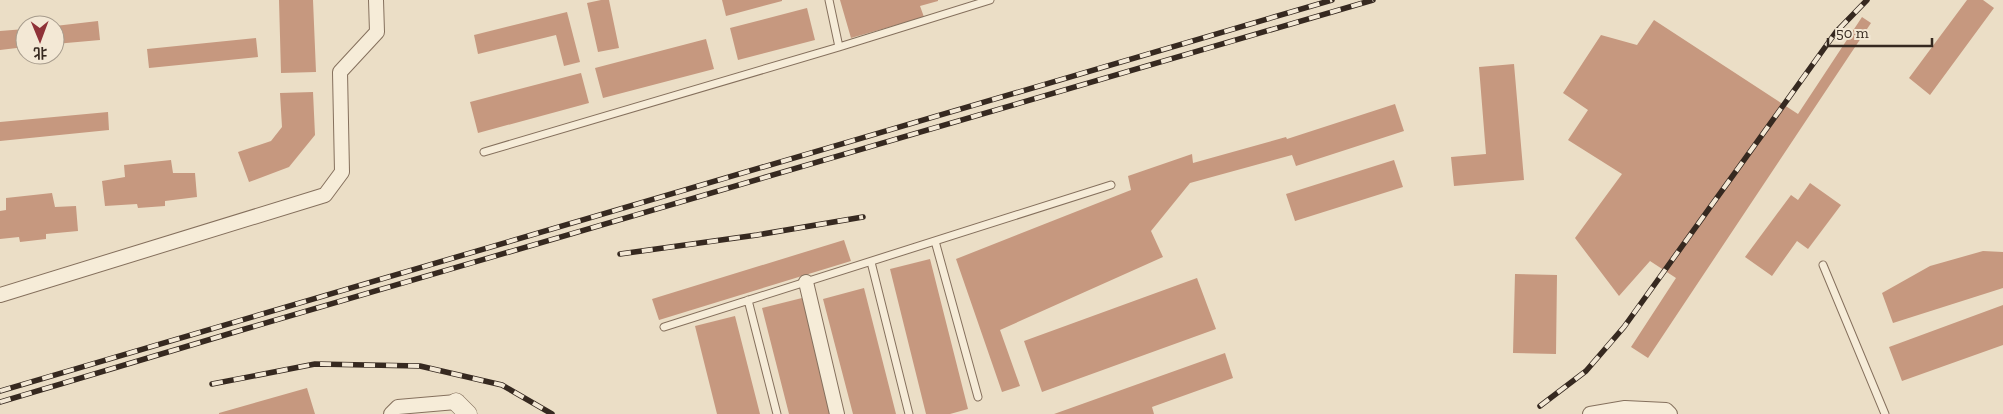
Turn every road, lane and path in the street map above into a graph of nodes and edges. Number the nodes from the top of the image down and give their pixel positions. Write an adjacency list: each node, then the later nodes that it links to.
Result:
1 (376, 0): 11 (street)
2 (828, 0): 4 (lane)
3 (990, 0): 4 (lane)
4 (839, 47): 5 (lane)
5 (484, 152)
6 (1112, 186): 7 (lane)
7 (935, 241): 8 (lane); 14 (lane)
8 (871, 262): 10 (lane); 19 (lane)
9 (1823, 265): 22 (lane)
10 (806, 282): 12 (lane); 18 (street)
11 (0, 295)
12 (748, 300): 13 (lane); 17 (lane)
13 (664, 327)
14 (978, 398)
15 (462, 408): 16 (street)
16 (391, 414)
17 (777, 414)
18 (837, 414)
19 (910, 414)
20 (1590, 414): 21 (street)
21 (1670, 414)
22 (1886, 414)

